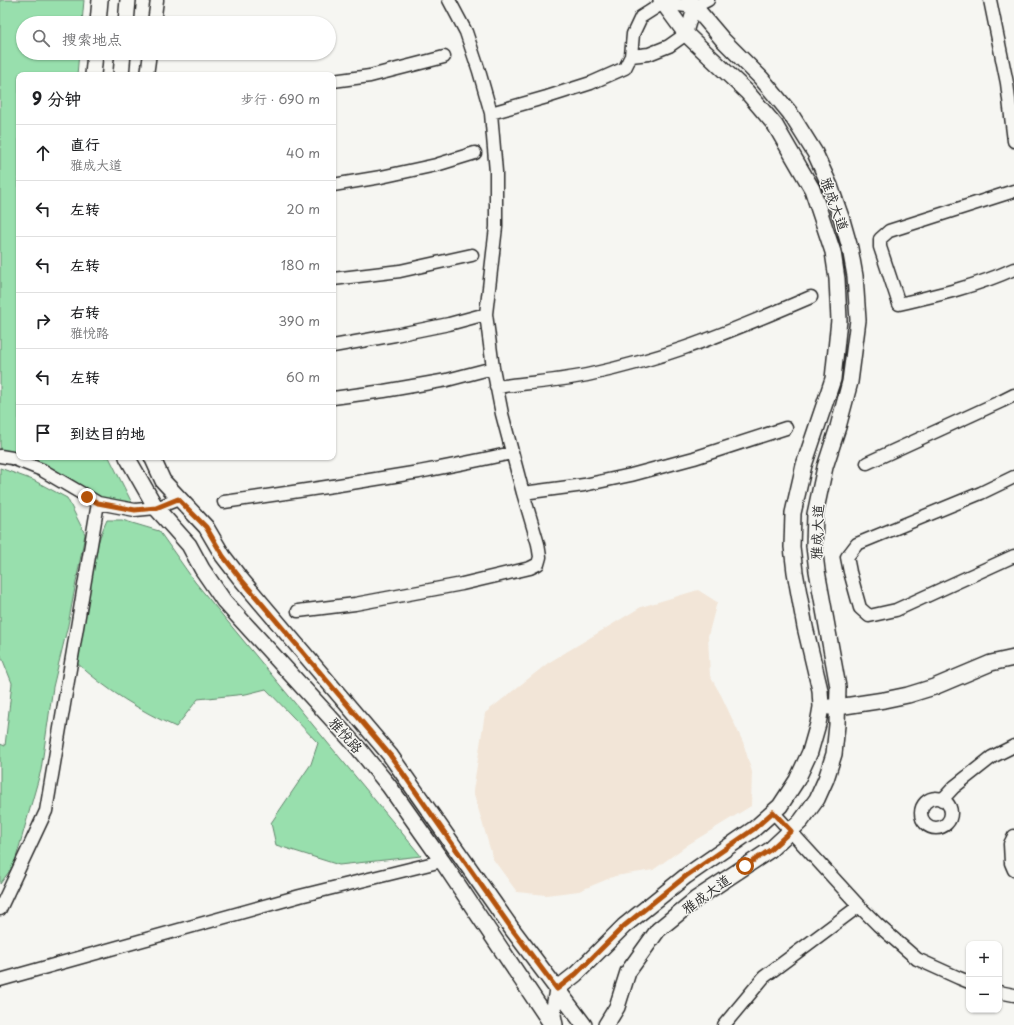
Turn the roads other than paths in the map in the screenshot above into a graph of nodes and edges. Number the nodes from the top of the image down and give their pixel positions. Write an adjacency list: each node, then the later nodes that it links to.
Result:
1 (100, 0): 9 (street)
2 (128, 0): 10 (street)
3 (157, 0): 11 (street)
4 (449, 0): 22 (street)
5 (708, 0): 8 (street)
6 (990, 0): 23 (street)
7 (662, 1): 8 (street); 12 (street); 13 (street)
8 (692, 3): 12 (street); 54 (street, 雅成大道)
9 (99, 16)
10 (127, 16)
11 (155, 16)
12 (686, 34): 13 (street); 55 (street)
13 (630, 56): 22 (street)
14 (444, 57): 21 (street)
15 (94, 60): 18 (street)
16 (122, 60): 19 (street)
17 (149, 60): 20 (street)
18 (93, 72)
19 (121, 72)
20 (147, 72)
21 (336, 81)
22 (491, 113): 31 (street)
23 (1014, 141)
24 (475, 154): 25 (street)
25 (336, 184)
26 (1014, 191): 28 (street)
27 (472, 255): 29 (street)
28 (1014, 269)
29 (336, 279)
30 (811, 297): 34 (street)
31 (486, 314): 32 (street); 33 (street)
32 (336, 345)
33 (493, 368): 34 (street); 36 (street)
34 (496, 387): 38 (street)
35 (1014, 394): 44 (street)
36 (336, 398)
37 (786, 428): 46 (street)
38 (512, 454): 46 (street); 48 (street)
39 (0, 456): 40 (street)
40 (16, 460)
41 (17, 460): 49 (street)
42 (129, 460): 50 (street, 雅悦路)
43 (153, 460): 47 (street, 雅悦路)
44 (867, 463)
45 (1014, 476): 51 (street)
46 (523, 493): 52 (street)
47 (178, 499): 50 (street); 67 (street, 雅悦路)
48 (224, 502)
49 (98, 503): 50 (street); 64 (street)
50 (156, 508): 61 (street, 雅悦路)
51 (1014, 556)
52 (298, 611)
53 (1014, 658): 54 (street)
54 (838, 706): 55 (street); 59 (street, 雅成大道)
55 (821, 707): 58 (street)
56 (1014, 746): 57 (street)
57 (942, 800)
58 (773, 812): 59 (street); 67 (street)
59 (791, 831): 63 (street); 73 (street, 雅成大道)
60 (1014, 836): 62 (street)
61 (442, 861): 65 (street); 70 (street, 雅悦路)
62 (1014, 870)
63 (859, 906): 66 (street); 74 (street)
64 (0, 909)
65 (0, 980)
66 (966, 981)
67 (557, 989): 71 (street); 72 (street, 雅悦路)
68 (1002, 993): 69 (street)
69 (1014, 995)
70 (552, 1025)
71 (555, 1025)
72 (584, 1025)
73 (606, 1025)
74 (724, 1025)

